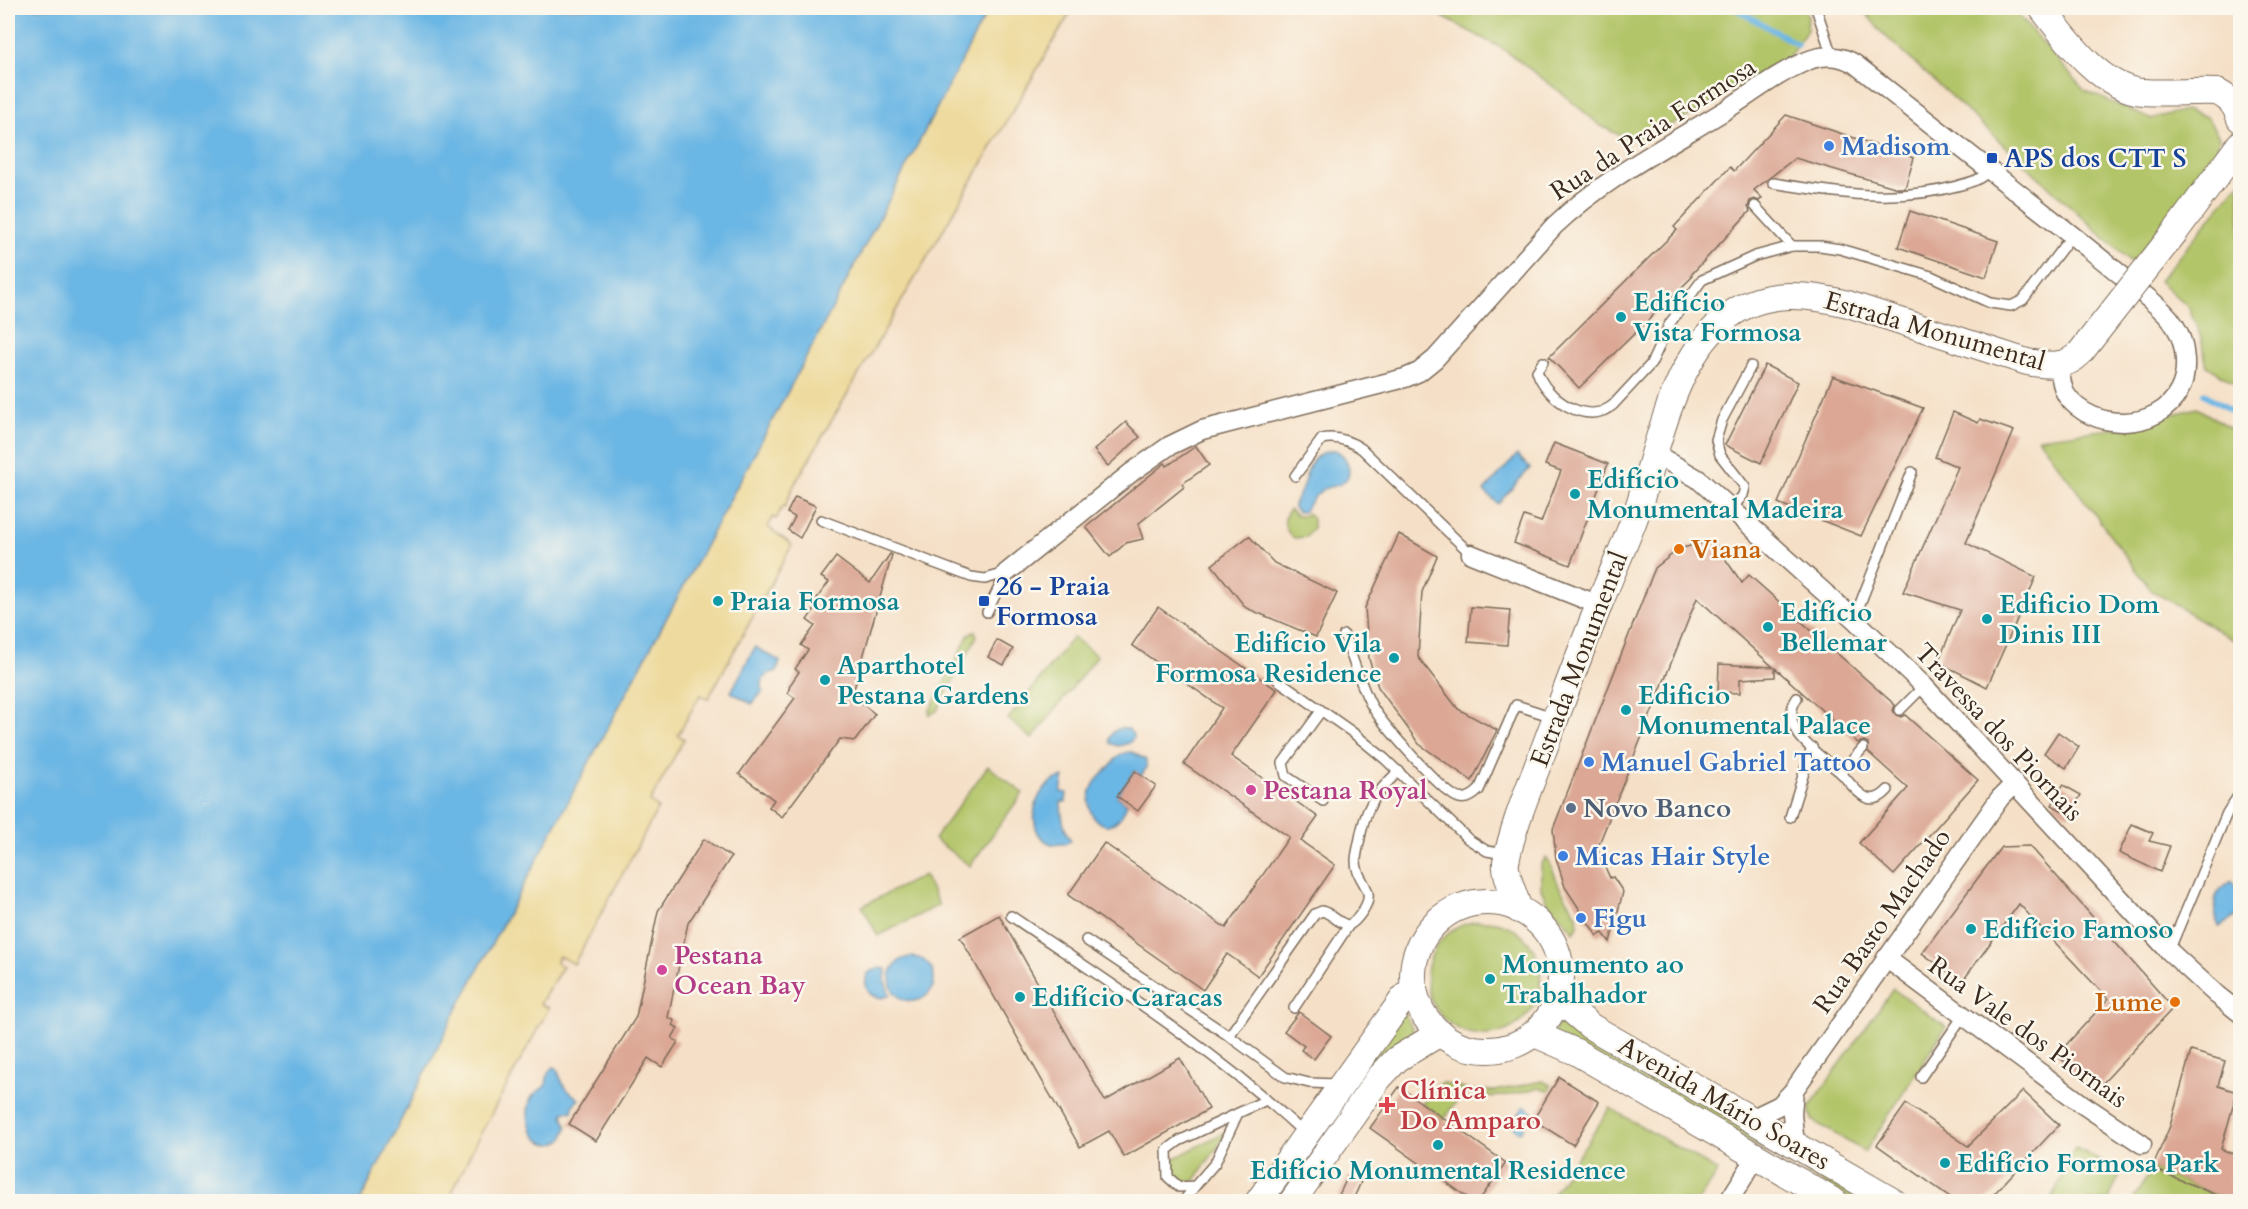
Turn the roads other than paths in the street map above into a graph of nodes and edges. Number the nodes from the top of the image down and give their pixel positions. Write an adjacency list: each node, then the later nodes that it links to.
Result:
1 (1816, 8): 3 (lane)
2 (2042, 8): 4 (main road)
3 (1832, 56): 6 (street); 20 (street, Rua da Praia Formosa)
4 (2241, 119)
5 (2241, 144): 11 (main road, Estrada Monumental, bridge)
6 (1989, 170): 7 (lane); 9 (street)
7 (1773, 183)
8 (1755, 206): 10 (lane)
9 (2072, 236): 10 (lane); 11 (street)
10 (1792, 246): 12 (lane)
11 (2069, 359): 14 (main road, Estrada Monumental)
12 (1543, 362)
13 (1751, 366): 17 (lane)
14 (1654, 453): 17 (street, Travessa dos Piornais); 21 (main road, Estrada Monumental)
15 (1912, 472): 23 (lane)
16 (1295, 476): 19 (lane)
17 (1731, 510): 23 (street, Travessa dos Piornais)
18 (821, 520): 20 (lane)
19 (1472, 555): 21 (street)
20 (1005, 573): 22 (lane)
21 (1599, 605): 30 (main road, Estrada Monumental)
22 (987, 612)
23 (1854, 619): 26 (street, Travessa dos Piornais)
24 (1344, 635): 30 (lane)
25 (1278, 681): 29 (lane)
26 (1924, 686): 28 (lane); 35 (street, Travessa dos Piornais)
27 (1797, 698): 31 (lane)
28 (1900, 710)
29 (1321, 711): 33 (lane); 38 (lane)
30 (1555, 718): 40 (main road, Estrada Monumental)
31 (1812, 747): 34 (lane); 39 (lane)
32 (1863, 748): 34 (lane)
33 (1399, 771): 40 (lane); 44 (lane)
34 (1841, 773): 36 (lane)
35 (2014, 784): 46 (street, Travessa dos Piornais); 47 (street, Rua Basto Machado)
36 (1888, 790)
37 (2241, 793): 46 (lane)
38 (1323, 801)
39 (1790, 817)
40 (1507, 860): 41 (main road, Estrada Monumental); 42 (main road)
41 (1480, 902): 42 (main road); 48 (main road)
42 (1519, 910): 49 (main road)
43 (1011, 916): 59 (lane)
44 (1349, 925): 50 (lane); 55 (lane)
45 (1086, 940): 55 (lane)
46 (2169, 951): 51 (street, Travessa dos Piornais)
47 (1886, 958): 52 (street, Rua Vale dos Piornais); 58 (street, Rua Basto Machado)
48 (1414, 987): 53 (main road); 57 (main road)
49 (1558, 999): 54 (main road); 61 (main road, Avenida Mário Soares)
50 (1294, 1008)
51 (2238, 1015)
52 (1963, 1016): 56 (lane); 63 (street, Rua Vale dos Piornais)
53 (1440, 1033): 54 (main road); 69 (main road)
54 (1534, 1034): 65 (main road, Avenida Mário Soares)
55 (1229, 1036): 57 (lane)
56 (1921, 1077)
57 (1343, 1083): 62 (main road)
58 (1794, 1090): 61 (street, Rua Basto Machado); 64 (street)
59 (1266, 1100): 60 (lane); 62 (lane)
60 (1238, 1113): 66 (lane); 66 (lane)
61 (1751, 1119): 64 (main road, Avenida Mário Soares)
62 (1306, 1135): 68 (main road)
63 (2142, 1143)
64 (1795, 1145): 72 (main road, Avenida Mário Soares)
65 (1757, 1156): 70 (street); 71 (main road, Avenida Mário Soares)
66 (1195, 1186): 67 (lane)
67 (1183, 1202)
68 (1258, 1202)
69 (1292, 1202)
70 (1728, 1202)
71 (1835, 1202)
72 (1894, 1202)

